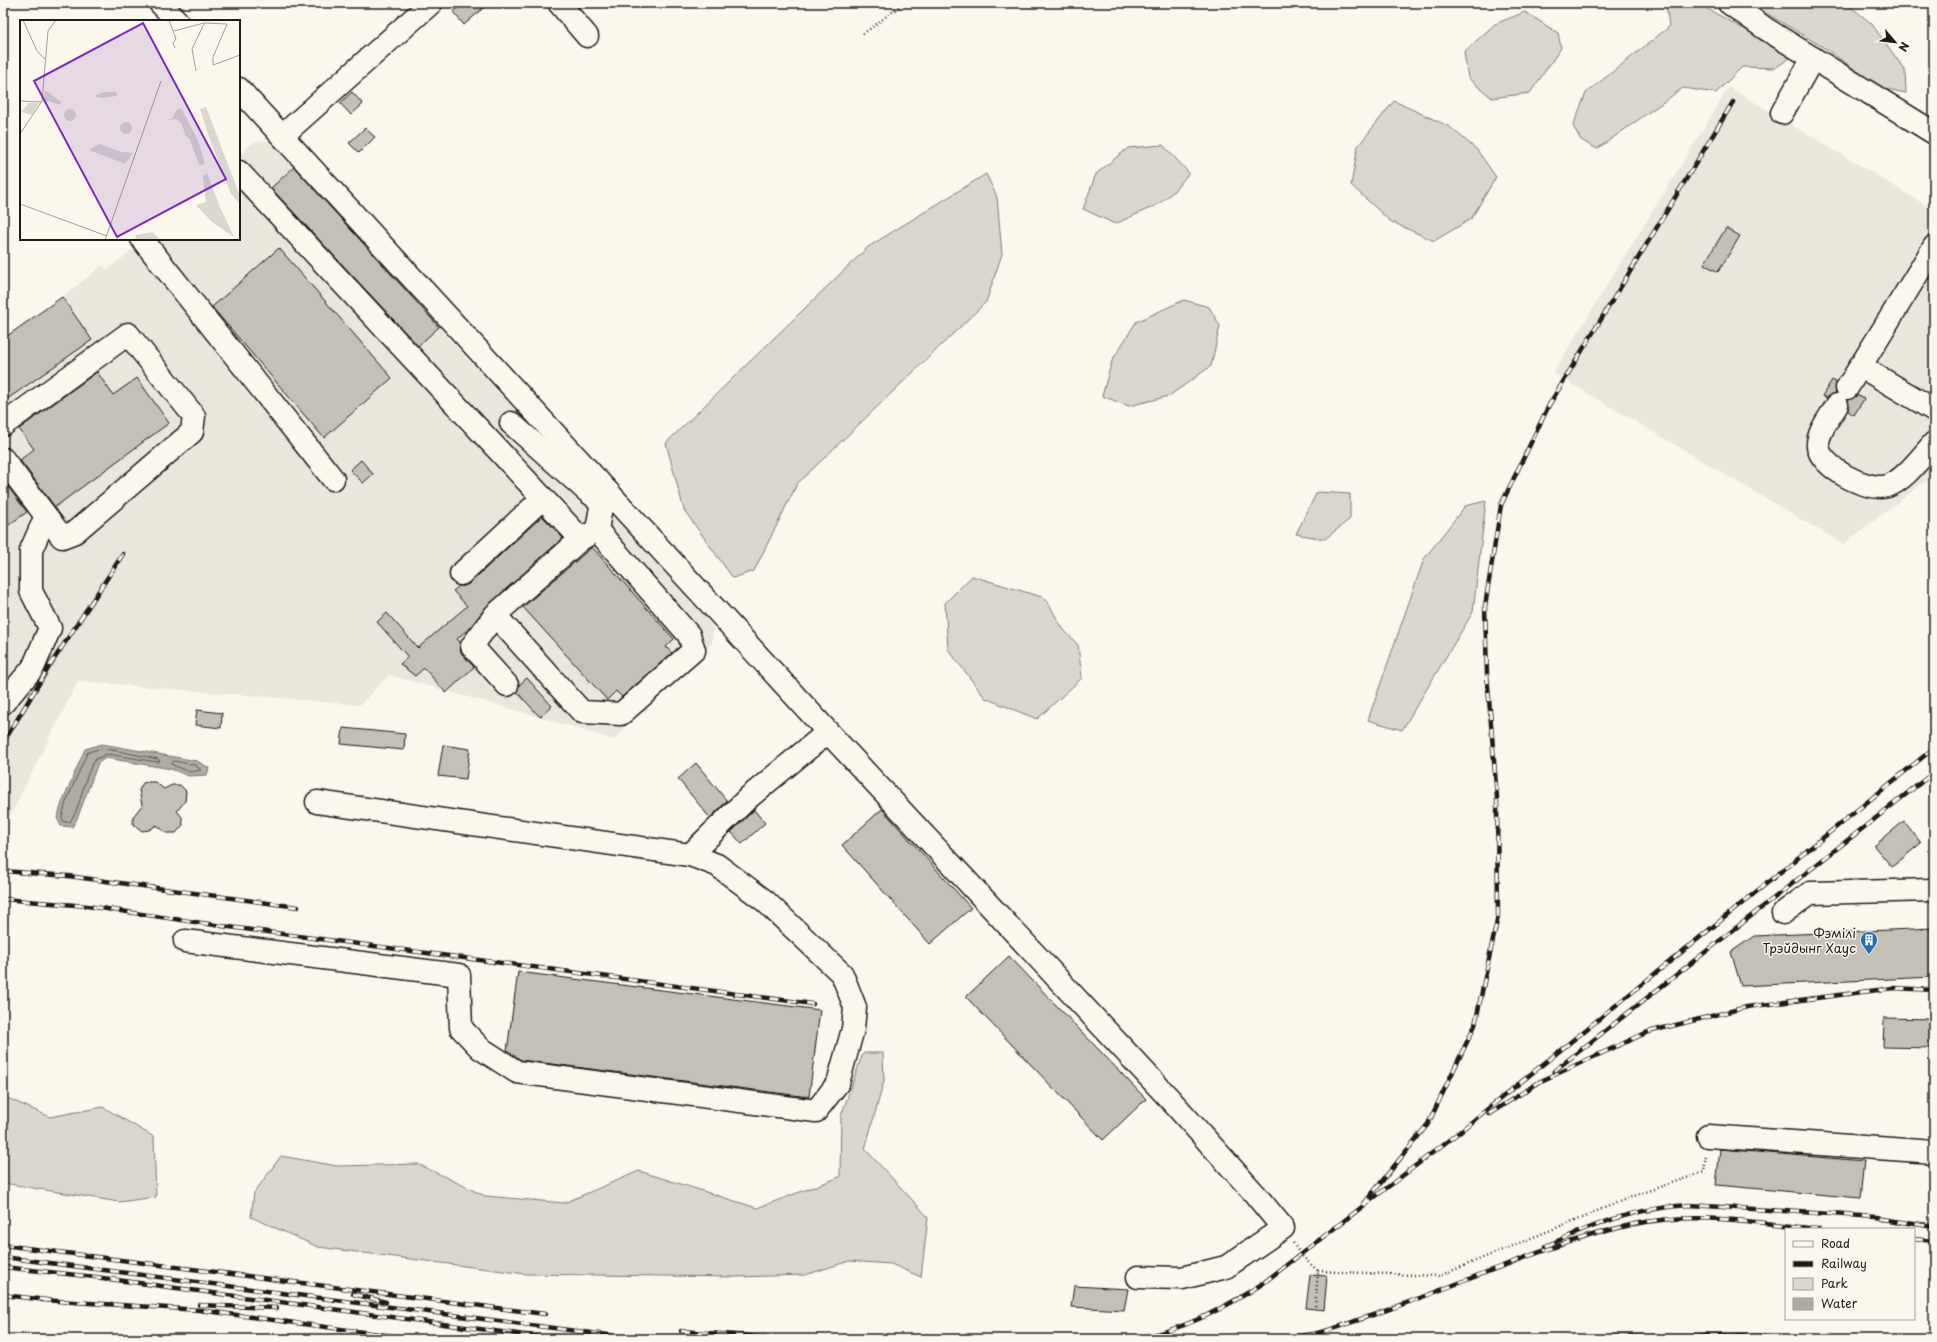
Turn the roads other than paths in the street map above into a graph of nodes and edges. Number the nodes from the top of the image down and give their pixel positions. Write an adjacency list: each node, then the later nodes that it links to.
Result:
1 (160, 3): 5 (street)
2 (431, 3): 11 (street)
3 (559, 3): 6 (street)
4 (1729, 3): 7 (street)
5 (175, 20)
6 (587, 36)
7 (1813, 58): 9 (street); 10 (street)
8 (240, 90): 11 (street)
9 (1782, 113)
10 (1934, 133)
11 (282, 136): 23 (street)
12 (240, 173): 22 (street)
13 (143, 240): 21 (street)
14 (1934, 247): 15 (street)
15 (1860, 366): 16 (street); 19 (street)
16 (1934, 410)
17 (511, 423): 23 (street)
18 (3, 425): 24 (street)
19 (1934, 443)
20 (3, 459): 24 (street)
21 (333, 479)
22 (543, 498): 25 (street); 26 (street)
23 (606, 498): 25 (street); 30 (street)
24 (46, 516): 29 (street)
25 (589, 534): 27 (street); 27 (street)
26 (461, 574)
27 (495, 615): 28 (street)
28 (507, 685)
29 (3, 703)
30 (828, 732): 32 (street); 38 (street)
31 (317, 802): 32 (street)
32 (690, 855): 35 (street)
33 (1934, 890): 34 (street)
34 (1783, 913)
35 (185, 941)
36 (1708, 1136): 37 (street)
37 (1934, 1152)
38 (1138, 1277)

